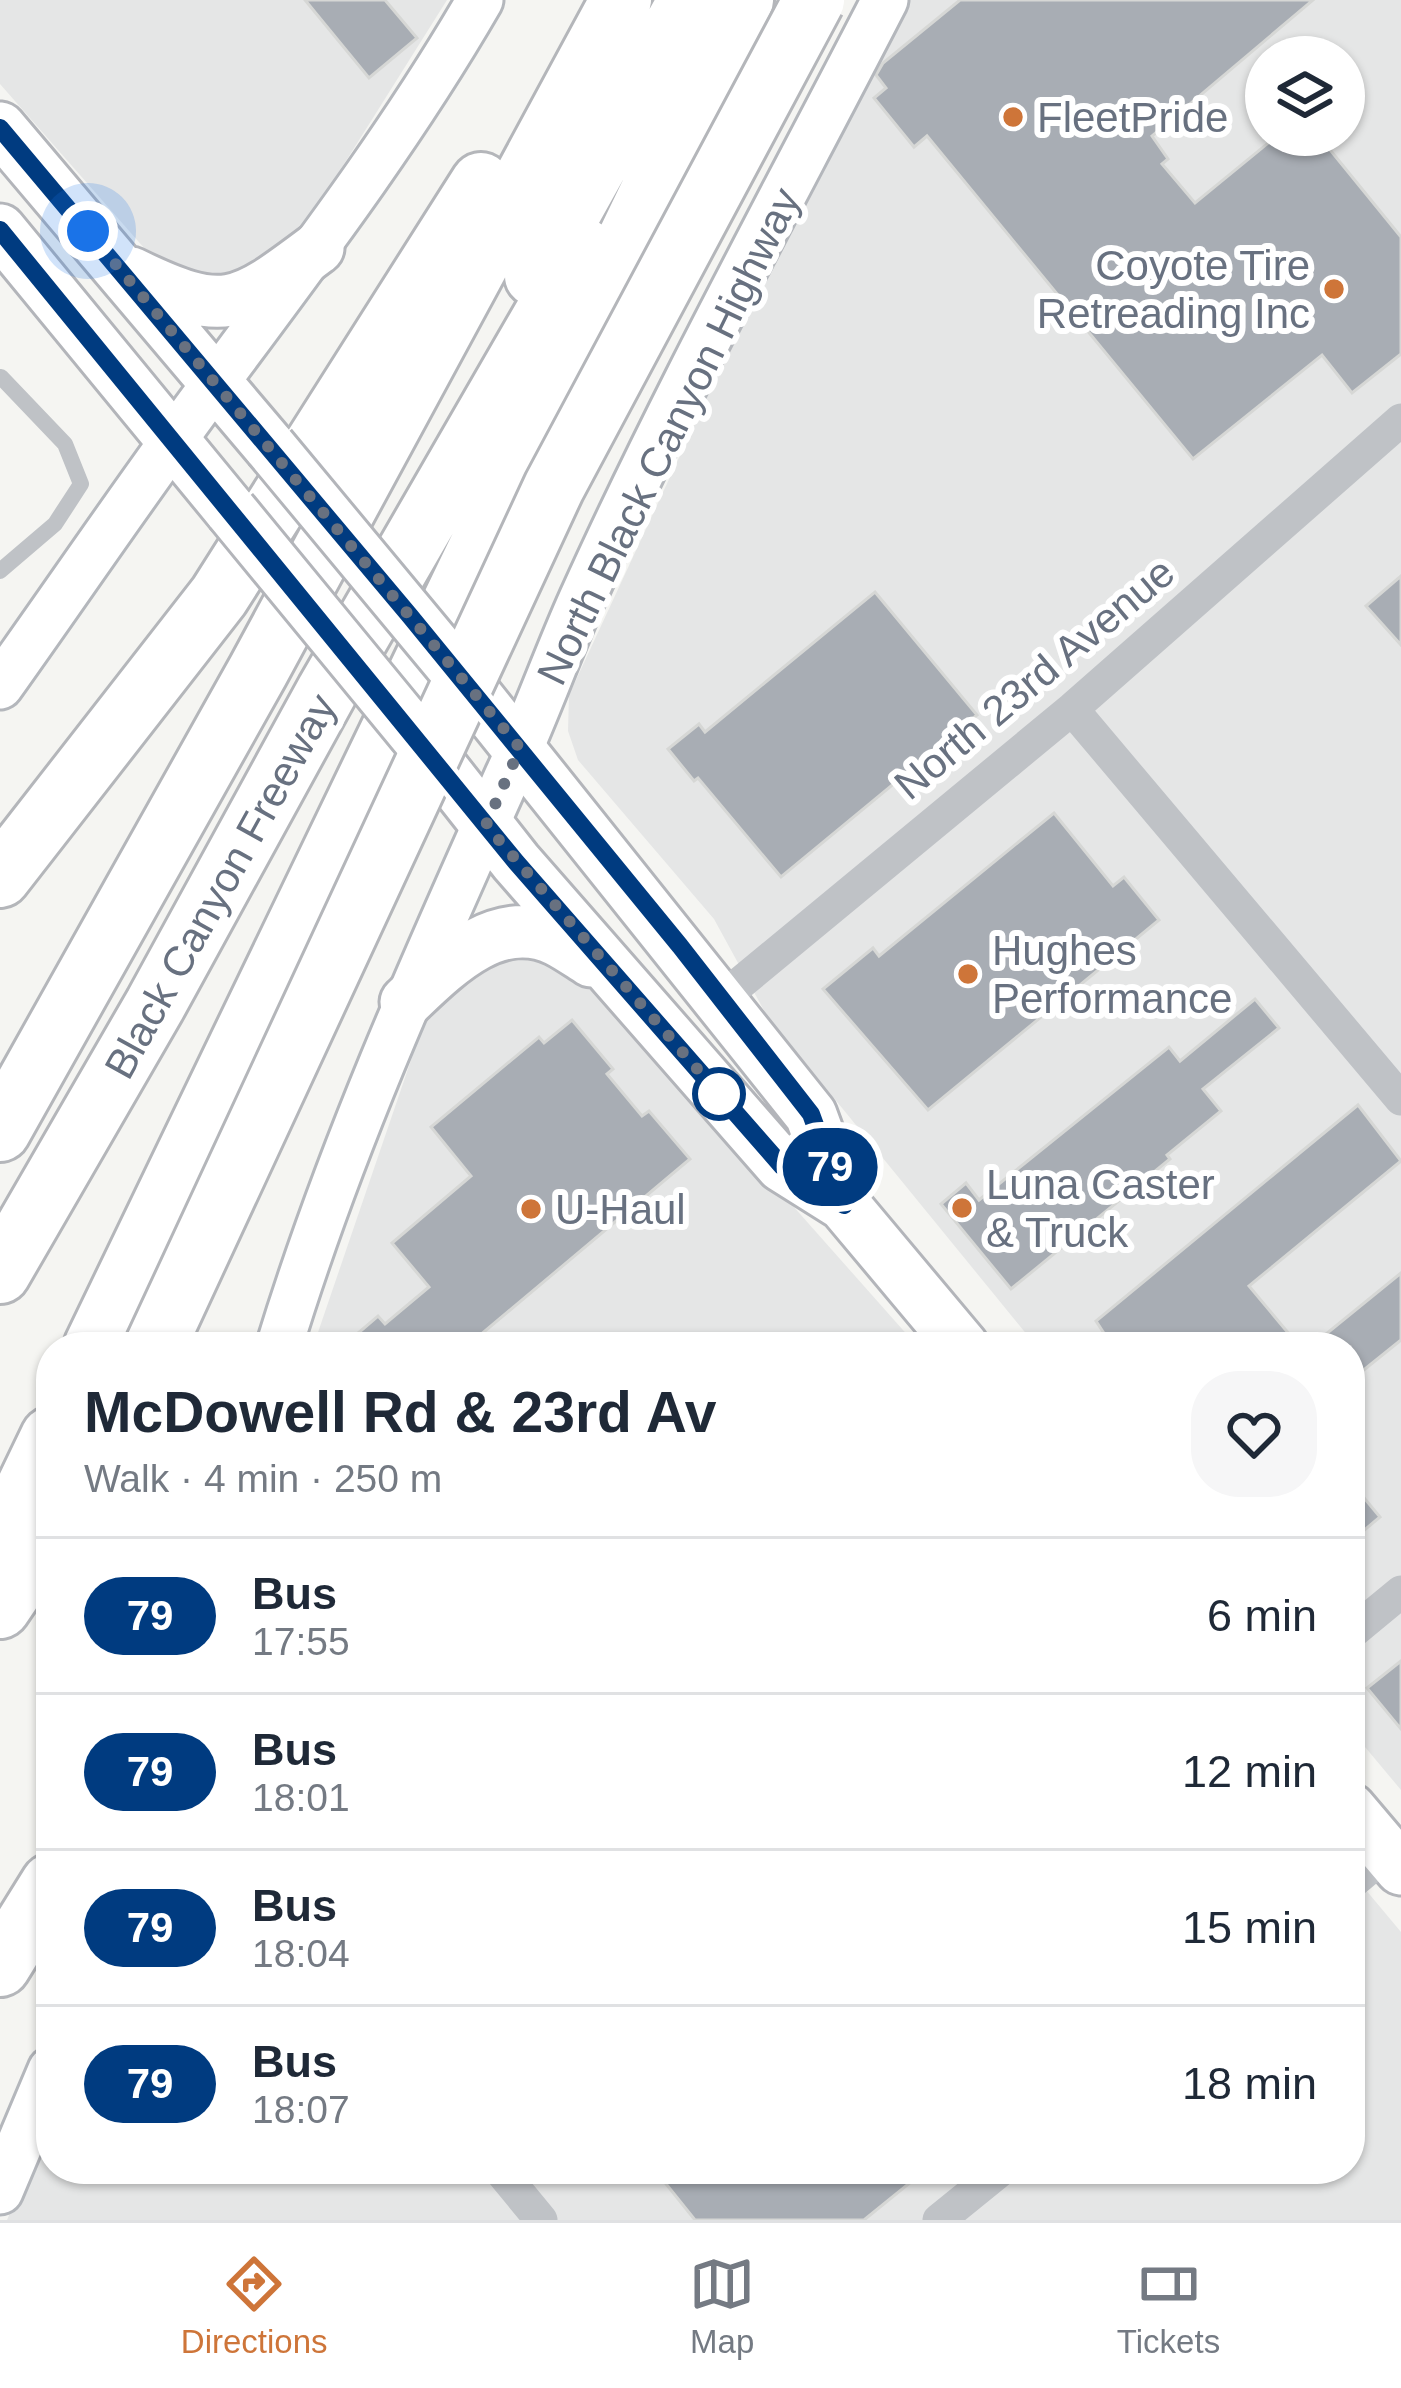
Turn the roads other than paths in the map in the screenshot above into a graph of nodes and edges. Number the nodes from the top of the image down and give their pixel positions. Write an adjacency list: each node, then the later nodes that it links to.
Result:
1 (596, 0): 22 (highway)
2 (621, 0): 27 (highway, Black Canyon Freeway)
3 (689, 0): 29 (highway)
4 (729, 0): 29 (highway, Black Canyon Freeway)
5 (742, 0): 30 (highway)
6 (814, 0): 31 (highway, bridge)
7 (885, 0): 20 (main road, North Black Canyon Highway)
8 (466, 13): 11 (main road)
9 (0, 128): 12 (main road)
10 (0, 230): 16 (main road)
11 (318, 248): 12 (main road); 14 (main road)
12 (117, 266): 14 (main road)
13 (1, 377): 17 (lane)
14 (215, 382): 16 (main road); 20 (main road, bridge)
15 (1401, 420): 19 (street, North 23rd Avenue)
16 (174, 441): 18 (main road); 21 (main road, bridge)
17 (0, 571)
18 (0, 686)
19 (1072, 710): 24 (street, North 23rd Avenue); 26 (street)
20 (520, 748): 21 (main road, North Black Canyon Highway); 24 (main road)
21 (486, 825): 23 (main road); 25 (main road, North Black Canyon Highway)
22 (1, 876)
23 (615, 974): 25 (main road); 28 (main road)
24 (721, 999): 28 (main road)
25 (406, 1002): 32 (main road, North Black Canyon Highway)
26 (1401, 1099)
27 (0, 1131)
28 (844, 1205): 33 (main road)
29 (10, 1256)
30 (101, 1332)
31 (162, 1332)
32 (284, 1332)
33 (950, 1332)
34 (36, 1467): 35 (highway)
35 (0, 1543)
36 (36, 1555): 38 (highway)
37 (1401, 1592): 39 (street)
38 (0, 1608)
39 (1365, 1622)
40 (1365, 1840): 41 (main road)
41 (1379, 1869)
42 (36, 1908): 43 (highway)
43 (0, 1966)
44 (36, 2106): 47 (main road)
45 (511, 2184): 48 (street)
46 (984, 2184): 49 (street)
47 (0, 2192)
48 (541, 2220)
49 (940, 2220)

